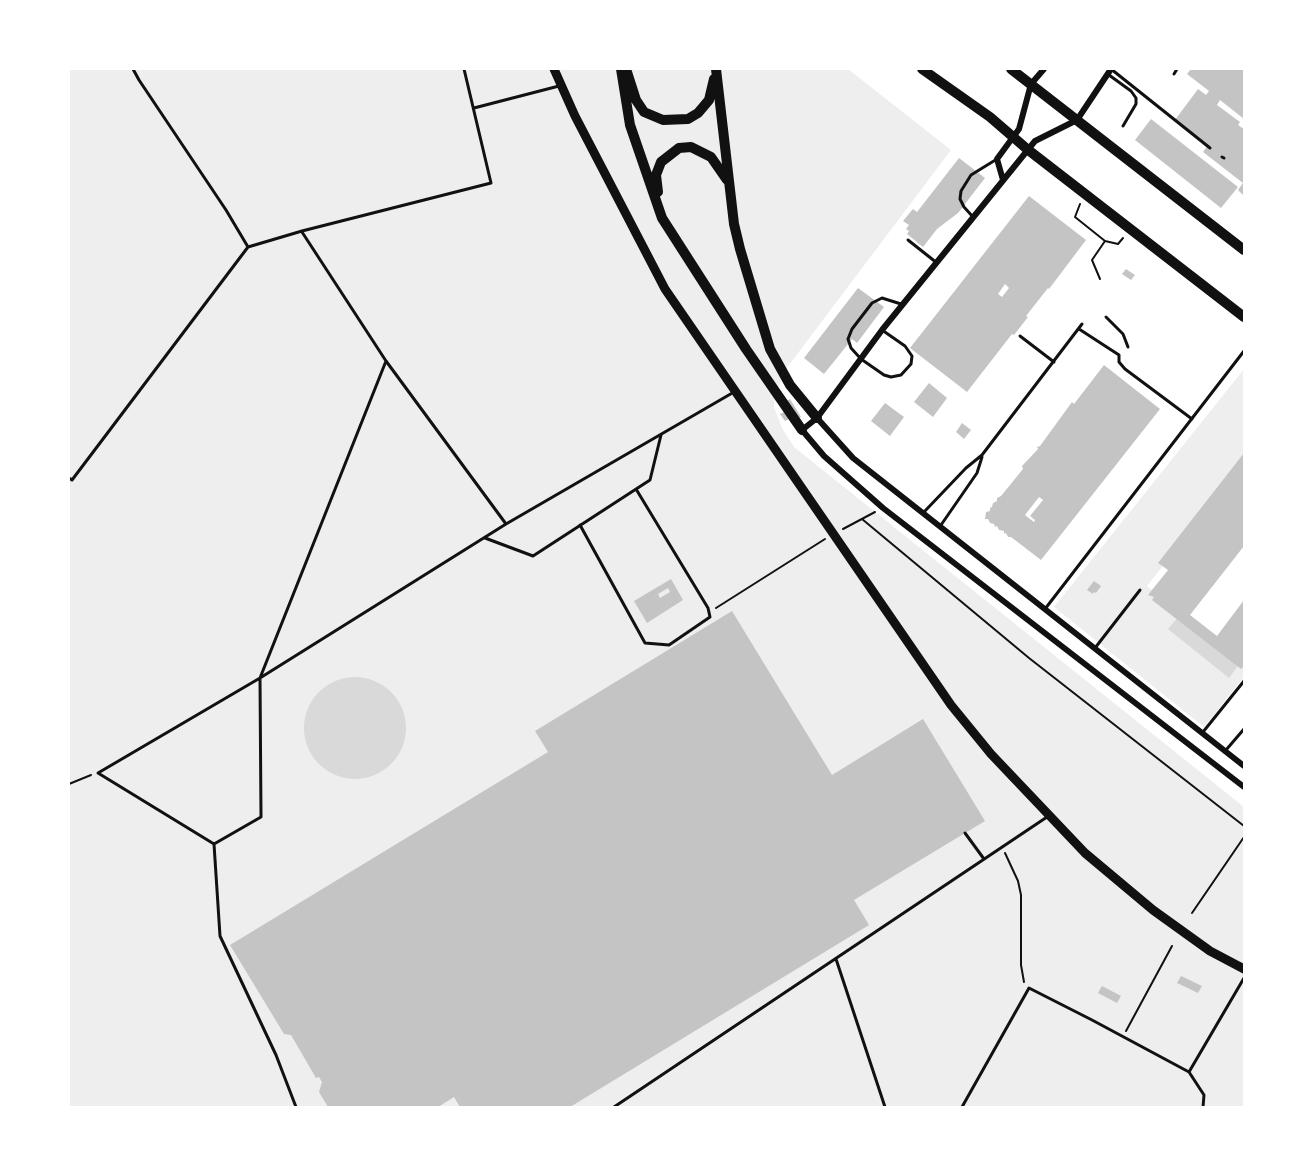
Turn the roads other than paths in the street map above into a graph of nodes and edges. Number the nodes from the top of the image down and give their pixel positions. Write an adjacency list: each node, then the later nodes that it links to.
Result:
1 (133, 69): 28 (lane)
2 (464, 69): 15 (lane)
3 (554, 69): 14 (main road)
4 (621, 69): 25 (main road)
5 (626, 69): 6 (main road)
6 (716, 69): 23 (main road)
7 (922, 69): 18 (main road)
8 (1011, 69): 13 (main road)
9 (1044, 69): 13 (street)
10 (1177, 69): 12 (lane)
11 (1110, 70): 16 (street); 17 (lane); 20 (lane)
12 (1174, 74)
13 (1031, 84): 16 (main road); 18 (street)
14 (561, 86): 15 (lane); 43 (main road)
15 (474, 108): 26 (lane)
16 (1077, 120): 19 (street); 29 (main road)
17 (1123, 126)
18 (1013, 137): 19 (main road); 21 (street)
19 (1031, 145): 22 (street); 33 (main road)
20 (1210, 148)
21 (997, 159): 22 (street); 24 (lane)
22 (1003, 180): 24 (street)
23 (729, 182): 25 (main road); 44 (main road)
24 (973, 217): 30 (street)
25 (662, 218): 46 (main road)
26 (302, 231): 28 (lane); 41 (lane)
27 (908, 240): 30 (lane)
28 (248, 247): 49 (lane)
29 (1244, 250)
30 (937, 263): 31 (street)
31 (903, 305): 36 (street); 40 (lane)
32 (1106, 317): 38 (lane)
33 (1244, 317)
34 (1082, 324): 35 (lane)
35 (1078, 329): 42 (lane); 45 (lane)
36 (882, 330): 40 (street); 40 (lane)
37 (1020, 336): 42 (lane)
38 (1128, 347)
39 (1244, 351): 45 (lane)
40 (861, 359): 44 (street)
41 (386, 361): 52 (lane); 59 (lane)
42 (1054, 362): 48 (lane)
43 (735, 391): 47 (lane); 66 (main road)
44 (817, 418): 46 (street); 51 (street)
45 (1192, 419): 57 (lane)
46 (802, 430): 65 (street)
47 (661, 435): 50 (lane); 52 (lane)
48 (982, 455): 51 (lane); 54 (lane)
49 (69, 478)
50 (636, 489): 53 (lane); 53 (lane)
51 (924, 512): 54 (street)
52 (506, 524): 55 (lane)
53 (580, 525): 55 (lane)
54 (941, 526): 57 (street)
55 (485, 538): 59 (lane)
56 (1140, 590): 58 (lane)
57 (1046, 609): 58 (street)
58 (1095, 648): 62 (street)
59 (260, 678): 68 (lane); 68 (lane)
60 (1244, 681): 62 (lane)
61 (1244, 729): 63 (lane)
62 (1203, 732): 63 (street)
63 (1225, 751): 64 (street)
64 (1244, 766)
65 (1244, 787)
66 (1048, 816): 69 (lane); 71 (main road)
67 (965, 833): 69 (lane)
68 (213, 844): 74 (lane)
69 (984, 860): 70 (lane)
70 (836, 959): 75 (lane); 76 (lane)
71 (1244, 969)
72 (1244, 978): 73 (lane)
73 (1190, 1072): 77 (lane); 78 (lane)
74 (296, 1107)
75 (614, 1107)
76 (885, 1107)
77 (962, 1107)
78 (1203, 1107)

